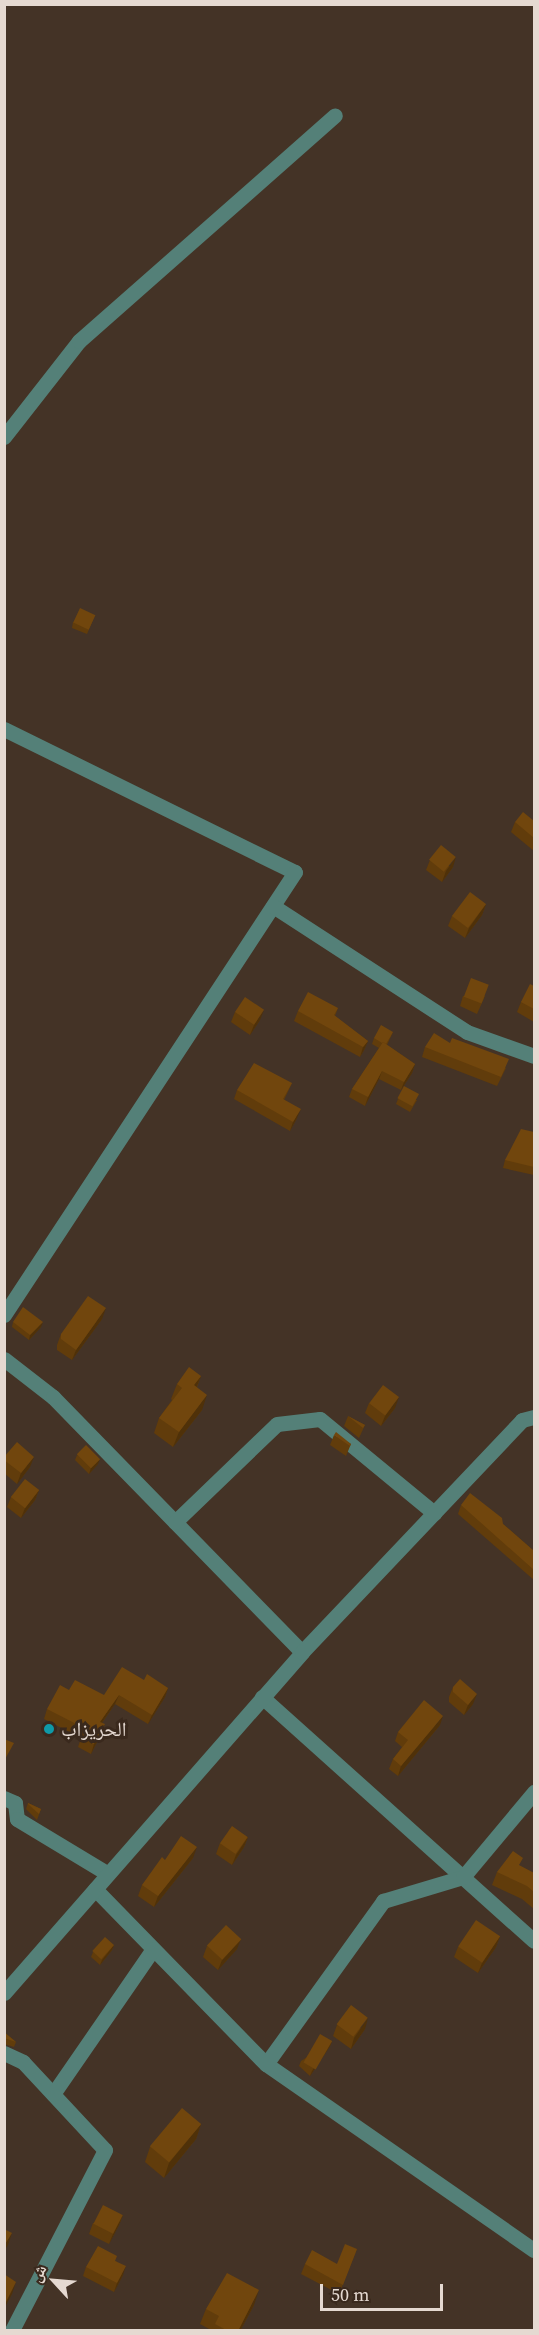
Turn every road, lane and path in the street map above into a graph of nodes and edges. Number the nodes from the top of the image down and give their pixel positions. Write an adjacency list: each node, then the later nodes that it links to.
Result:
1 (335, 116): 2 (street)
2 (4, 437)
3 (5, 732): 4 (street)
4 (273, 906): 5 (street); 6 (street)
5 (534, 1056)
6 (4, 1316)
7 (4, 1359): 10 (street)
8 (534, 1417): 9 (street)
9 (434, 1513): 10 (street); 11 (street)
10 (175, 1522): 11 (street)
11 (302, 1652): 12 (street)
12 (262, 1697): 15 (street); 16 (street)
13 (534, 1792): 16 (street)
14 (4, 1798): 15 (street)
15 (108, 1874): 17 (street)
16 (463, 1877): 18 (street); 22 (street)
17 (95, 1889): 19 (street); 20 (street)
18 (534, 1941)
19 (153, 1949): 22 (street); 23 (street)
20 (4, 1993)
21 (4, 2053): 23 (street)
22 (266, 2064): 24 (street)
23 (53, 2094): 25 (street)
24 (534, 2250)
25 (12, 2331)

